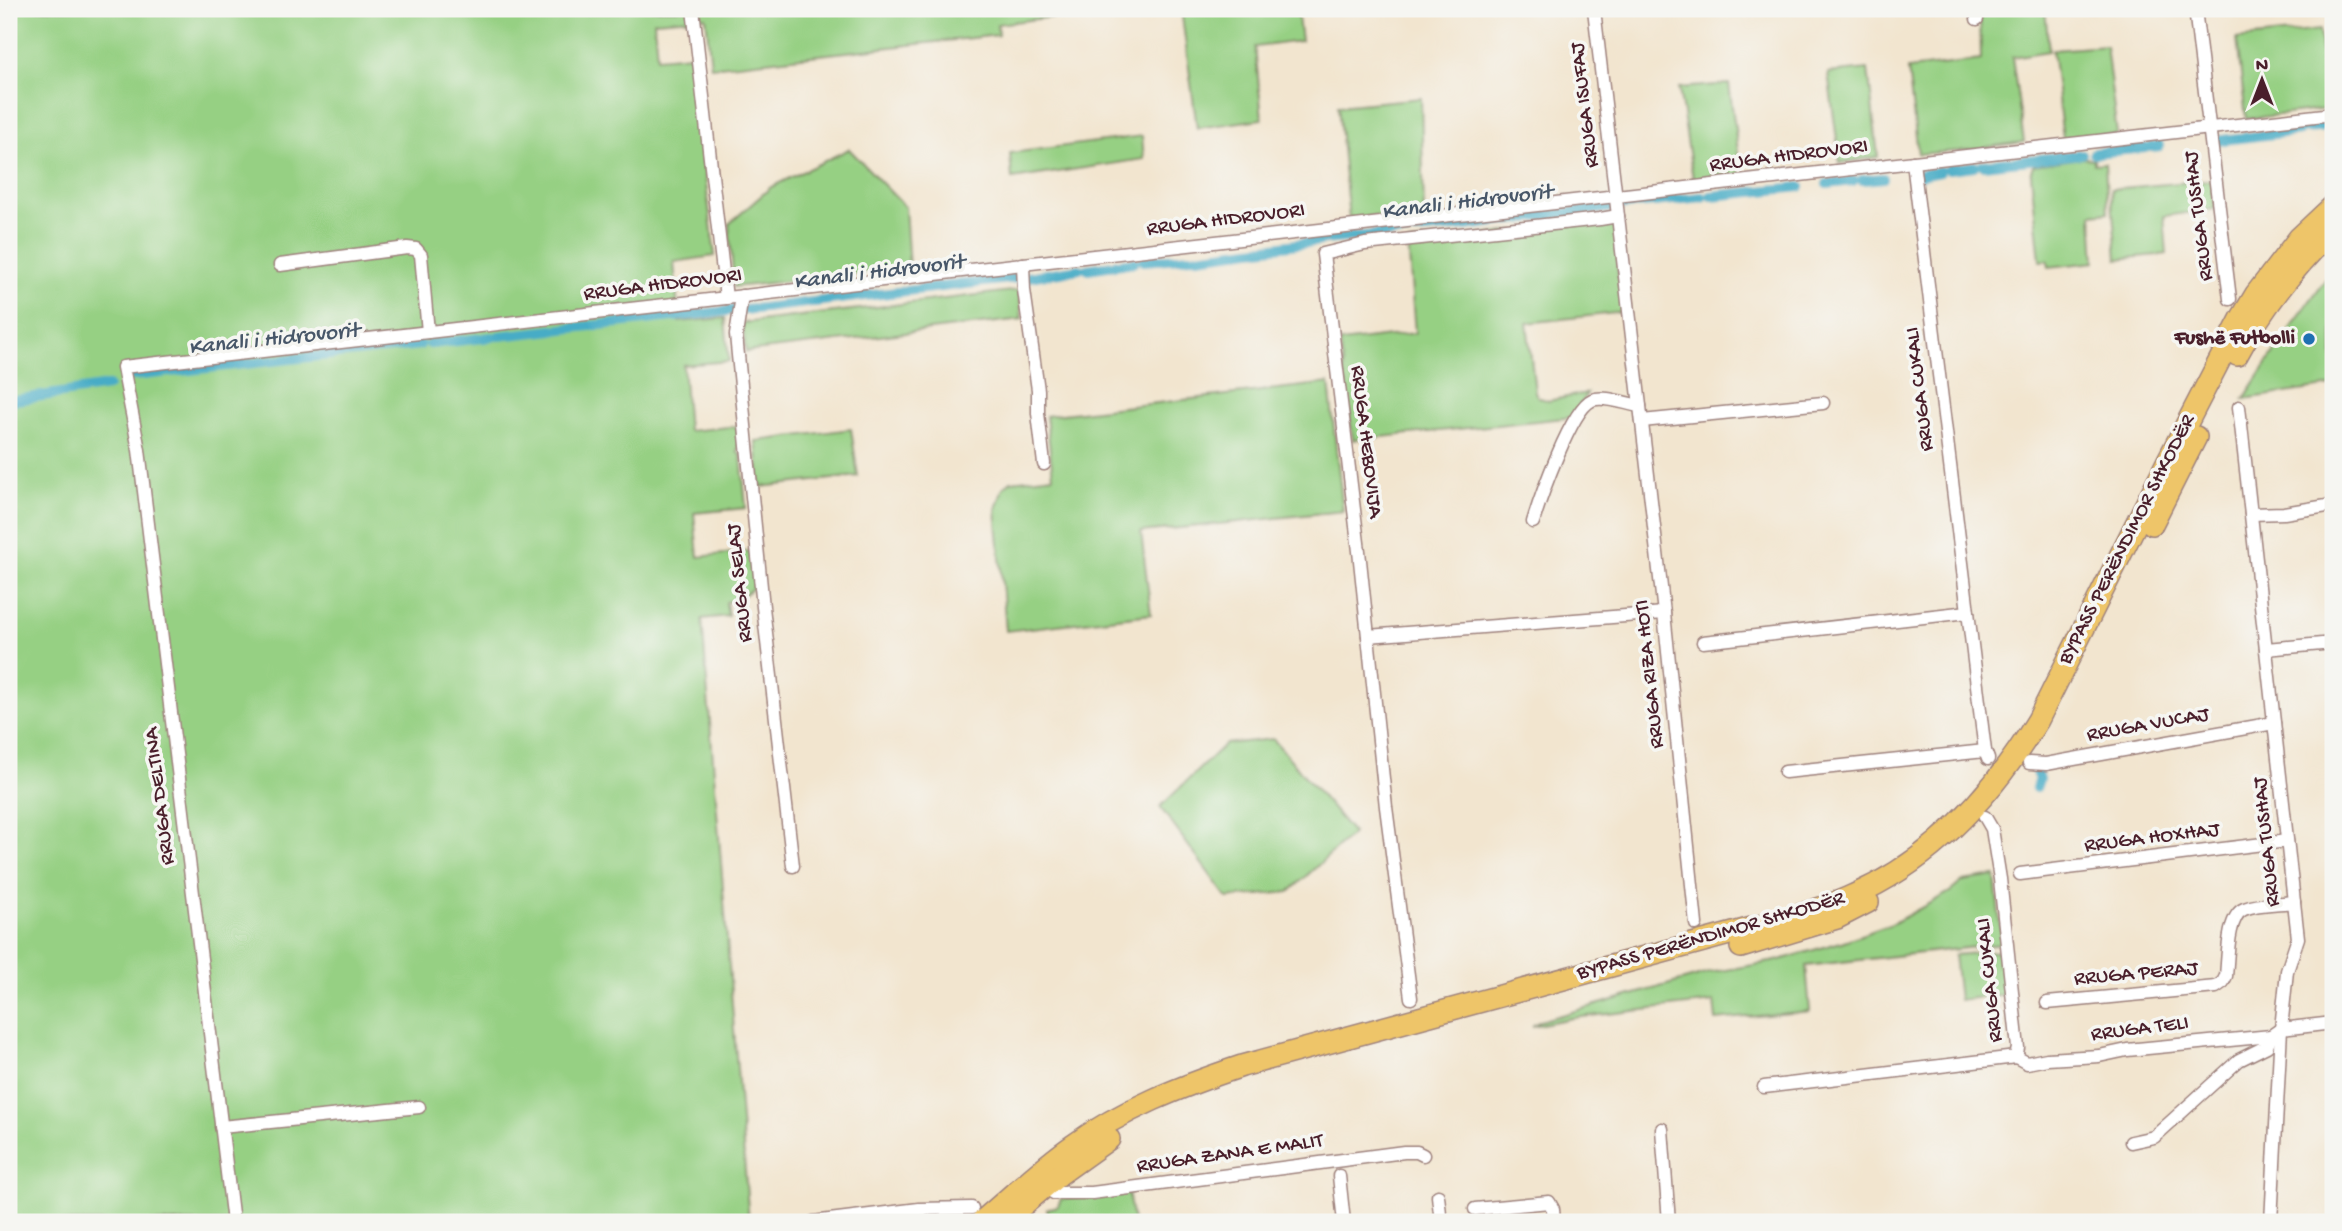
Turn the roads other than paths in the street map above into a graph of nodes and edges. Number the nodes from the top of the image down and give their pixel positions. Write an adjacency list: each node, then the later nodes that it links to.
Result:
1 (693, 9): 14 (street)
2 (1594, 9): 7 (street, RRUGA ISUFAJ)
3 (2195, 9): 5 (street, RRUGA TUSHAJ)
4 (2333, 114): 5 (street, RRUGA HIDROVORI)
5 (2209, 128): 6 (street, RRUGA HIDROVORI); 15 (street, RRUGA TUSHAJ)
6 (1913, 162): 7 (street, RRUGA HIDROVORI); 26 (street, RRUGA CUKALI)
7 (1615, 196): 9 (street, RRUGA RIZA HOTI); 11 (street, RRUGA HIDROVORI)
8 (2333, 206): 56 (highway, BYPASS PERËNDIMOR SHKODËR)
9 (1618, 215): 19 (street, RRUGA RIZA HOTI); 28 (street, RRUGA HEBOVIJA)
10 (2333, 230): 33 (highway, BYPASS PERËNDIMOR SHKODËR)
11 (1023, 264): 13 (street, RRUGA HIDROVORI); 22 (street)
12 (281, 265): 16 (street)
13 (742, 296): 14 (street, RRUGA HIDROVORI); 37 (street, RRUGA SELAJ)
14 (726, 298): 16 (street, RRUGA HIDROVORI)
15 (2230, 299)
16 (428, 332): 17 (street, RRUGA HIDROVORI)
17 (123, 367): 48 (street, RRUGA DELTINA)
18 (1823, 403): 21 (street)
19 (1640, 406): 21 (street, RRUGA RIZA HOTI); 25 (street)
20 (2239, 407): 24 (street, RRUGA TUSHAJ)
21 (1642, 421): 27 (street, RRUGA RIZA HOTI)
22 (1044, 464)
23 (2333, 505): 24 (street)
24 (2251, 514): 31 (street, RRUGA TUSHAJ)
25 (1533, 522)
26 (1968, 612): 29 (street); 34 (street, RRUGA CUKALI)
27 (1664, 613): 28 (street); 40 (street, RRUGA RIZA HOTI)
28 (1368, 636): 41 (street, RRUGA HEBOVIJA)
29 (1703, 642)
30 (2333, 643): 31 (street)
31 (2266, 649): 32 (street, RRUGA TUSHAJ)
32 (2274, 723): 33 (street, RRUGA VUCAJ); 36 (street, RRUGA TUSHAJ)
33 (2029, 762): 35 (highway, BYPASS PERËNDIMOR SHKODËR)
34 (1785, 772)
35 (1985, 817): 45 (street, RRUGA CUKALI); 53 (highway, BYPASS PERËNDIMOR SHKODËR)
36 (2287, 841): 38 (street, RRUGA HOXHAJ); 39 (street, RRUGA TUSHAJ)
37 (793, 866)
38 (2021, 874)
39 (2294, 902): 42 (street, RRUGA PERAJ); 44 (street, RRUGA TUSHAJ)
40 (1696, 924)
41 (1411, 998)
42 (2047, 1003)
43 (2333, 1023): 44 (street, RRUGA TELI)
44 (2276, 1032): 45 (street, RRUGA TELI); 50 (street); 64 (street, RRUGA TUSHAJ)
45 (2016, 1057): 46 (street, RRUGA CUKALI)
46 (1764, 1087)
47 (419, 1107): 48 (street)
48 (221, 1128): 57 (street, RRUGA DELTINA)
49 (1662, 1129): 63 (street)
50 (2131, 1142)
51 (1423, 1155): 53 (street, RRUGA ZANA E MALIT)
52 (1339, 1176): 60 (street)
53 (1044, 1187): 59 (highway, BYPASS PERËNDIMOR SHKODËR)
54 (1438, 1196): 61 (street)
55 (1475, 1209): 62 (street)
56 (976, 1215): 58 (street)
57 (233, 1222)
58 (813, 1222)
59 (1003, 1222)
60 (1344, 1222)
61 (1441, 1222)
62 (1554, 1222)
63 (1669, 1222)
64 (2271, 1222)

